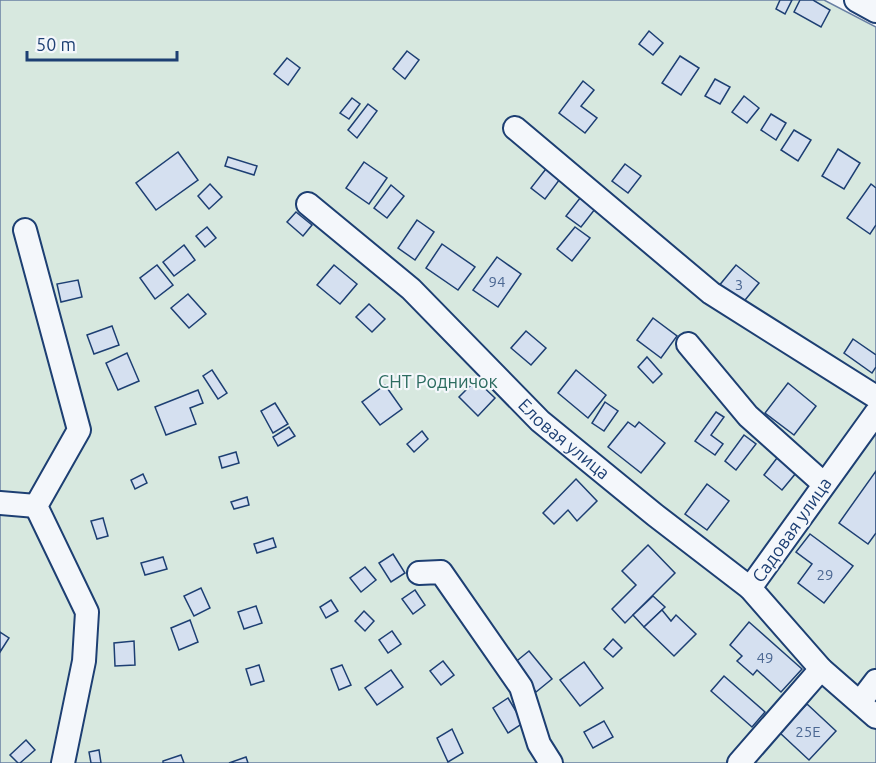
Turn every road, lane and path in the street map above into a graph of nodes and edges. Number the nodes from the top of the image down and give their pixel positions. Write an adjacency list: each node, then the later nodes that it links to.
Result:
1 (856, 0): 2 (street)
2 (876, 10)
3 (515, 128): 7 (street)
4 (308, 204): 13 (street, Еловая улица)
5 (25, 230): 11 (street)
6 (688, 344): 9 (street)
7 (876, 397)
8 (876, 413): 9 (street, Садовая улица)
9 (824, 484): 13 (street, Садовая улица)
10 (0, 503): 11 (street)
11 (36, 506): 17 (street)
12 (419, 573): 18 (street)
13 (750, 588): 14 (street, Садовая улица)
14 (821, 669): 16 (street, Садовая улица); 19 (street)
15 (876, 681): 16 (street)
16 (868, 710)
17 (63, 763)
18 (551, 763)
19 (739, 763)

